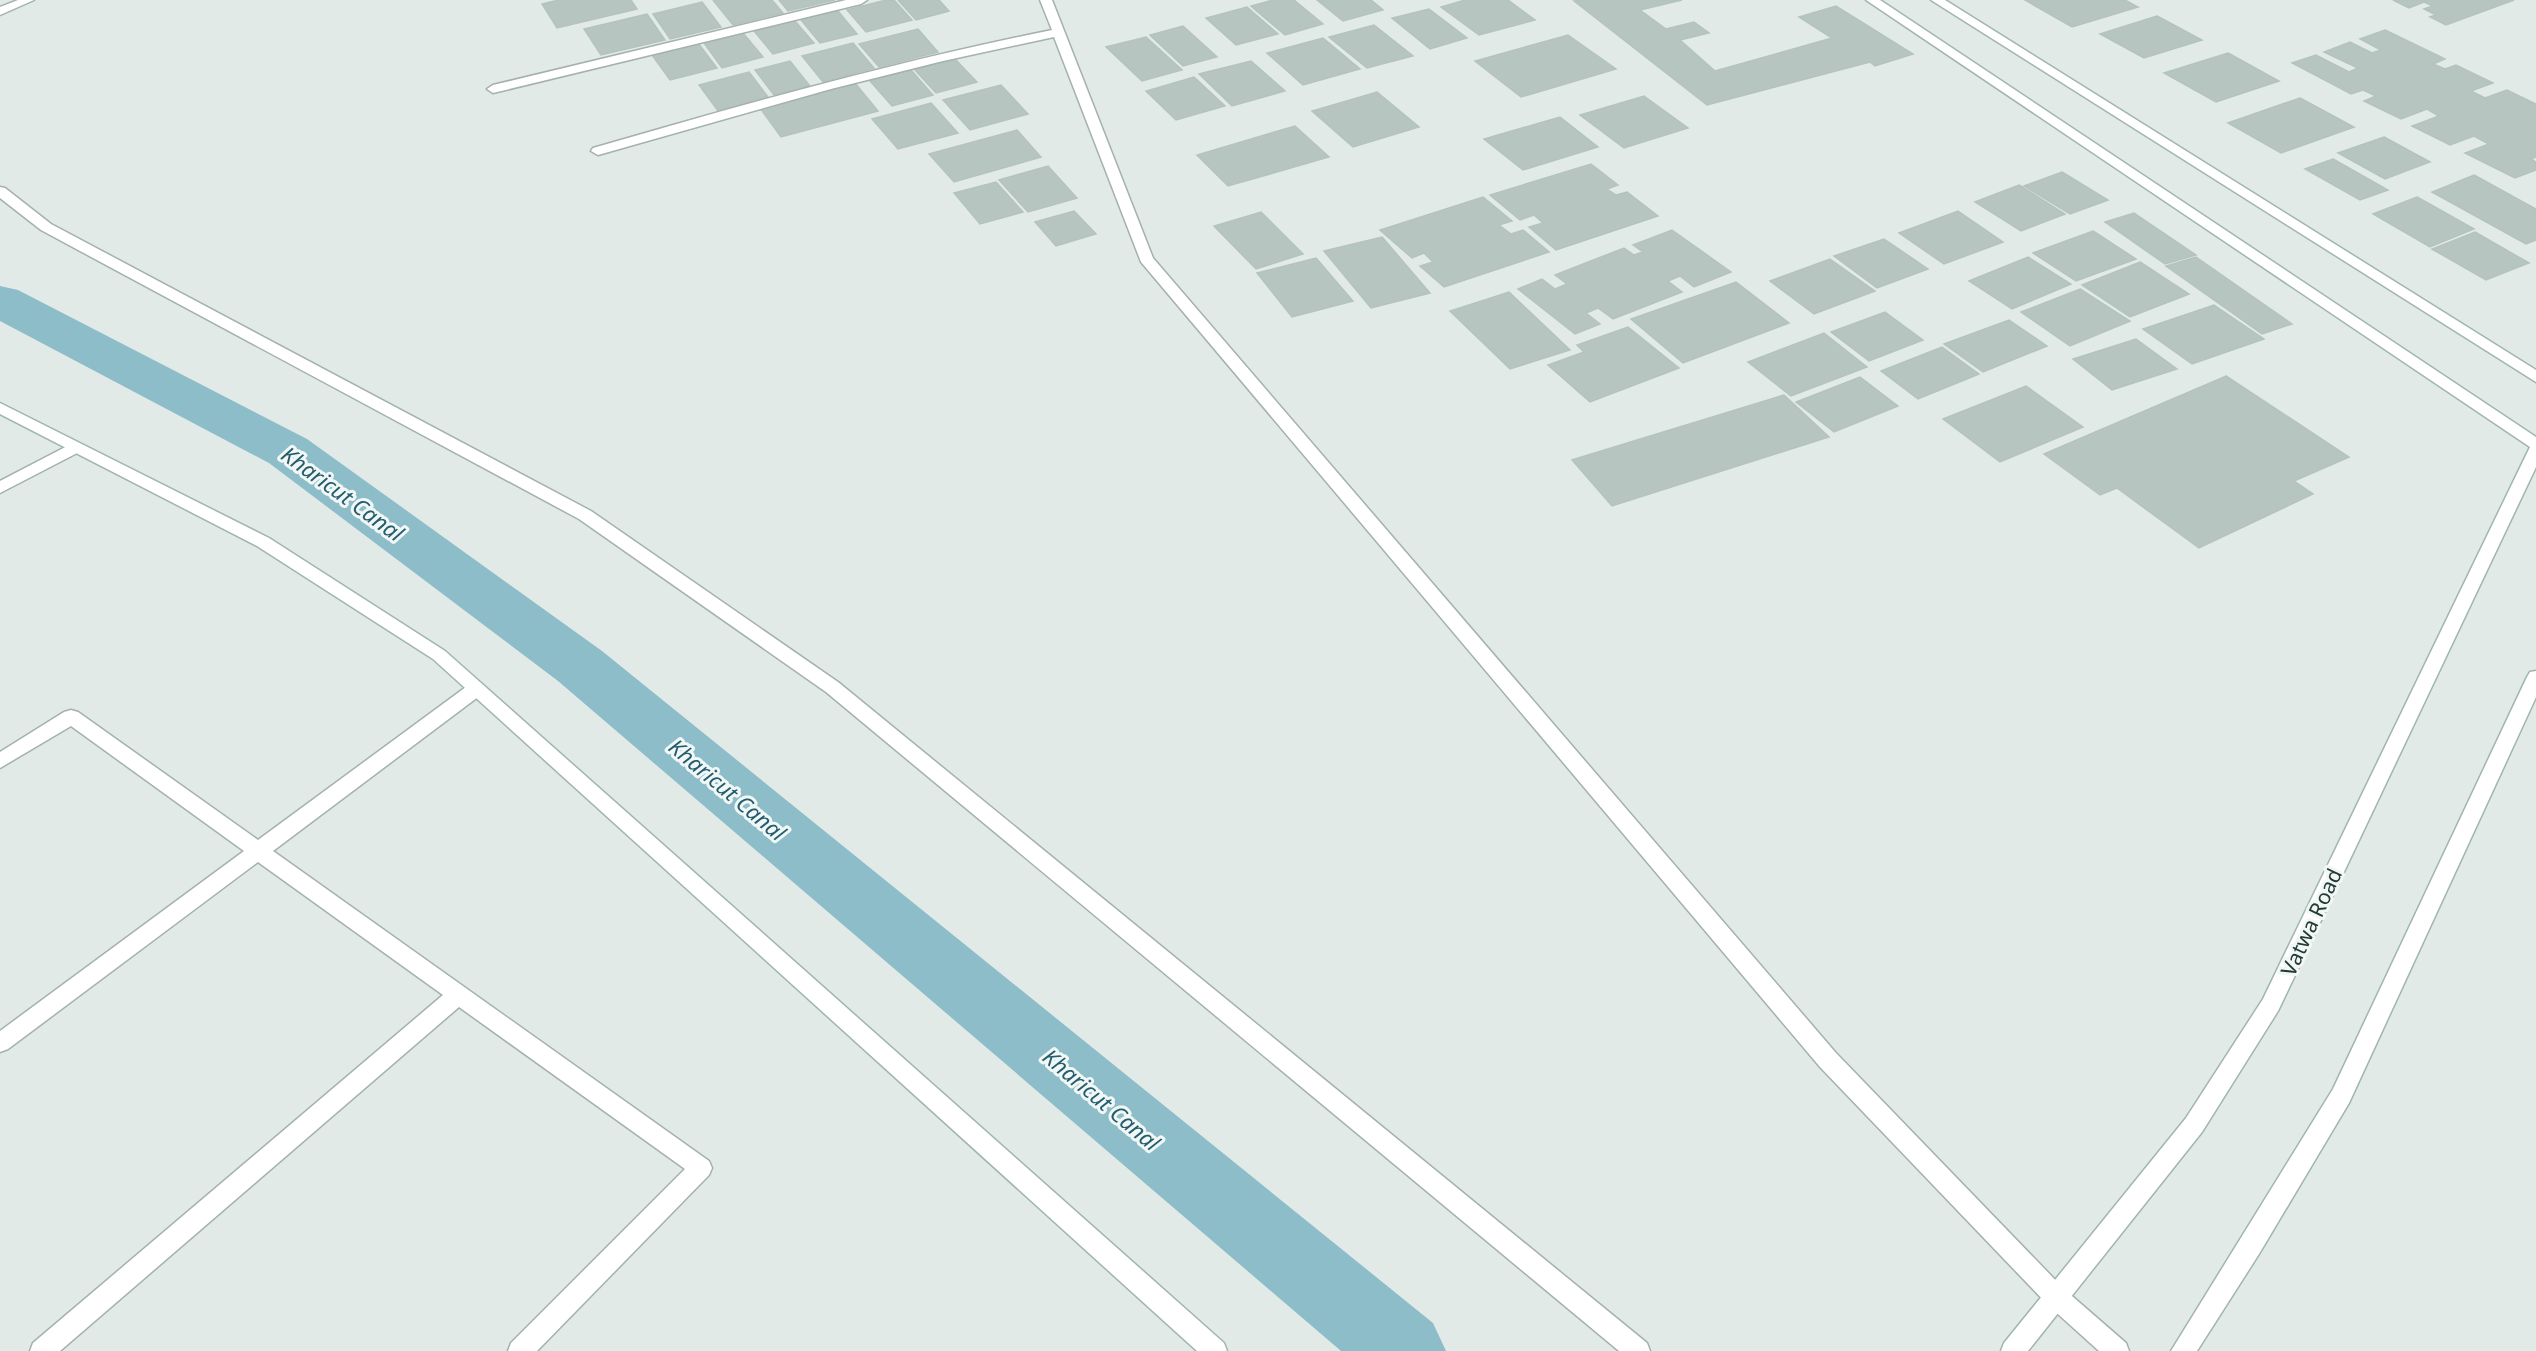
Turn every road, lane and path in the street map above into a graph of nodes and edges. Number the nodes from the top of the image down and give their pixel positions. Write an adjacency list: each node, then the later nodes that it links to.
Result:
1 (28, 0): 6 (street)
2 (861, 0): 8 (street)
3 (1046, 0): 7 (street)
4 (1872, 0): 13 (street)
5 (1937, 0): 11 (street)
6 (0, 11)
7 (1059, 32): 9 (street); 23 (street)
8 (493, 89)
9 (598, 151)
10 (0, 191): 27 (street)
11 (2536, 377)
12 (0, 408): 14 (street)
13 (2536, 444)
14 (75, 447): 16 (street); 18 (street)
15 (2536, 450): 23 (street, Vatwa Road)
16 (0, 488)
17 (2536, 677): 30 (street)
18 (476, 689): 20 (street); 26 (street)
19 (0, 761): 20 (street)
20 (256, 852): 21 (street); 22 (street)
21 (458, 995): 24 (street); 25 (street)
22 (0, 1043)
23 (2057, 1298): 28 (street, Vatwa Road); 29 (street)
24 (42, 1351)
25 (520, 1351)
26 (1215, 1351)
27 (1638, 1351)
28 (2013, 1351)
29 (2117, 1351)
30 (2183, 1351)

